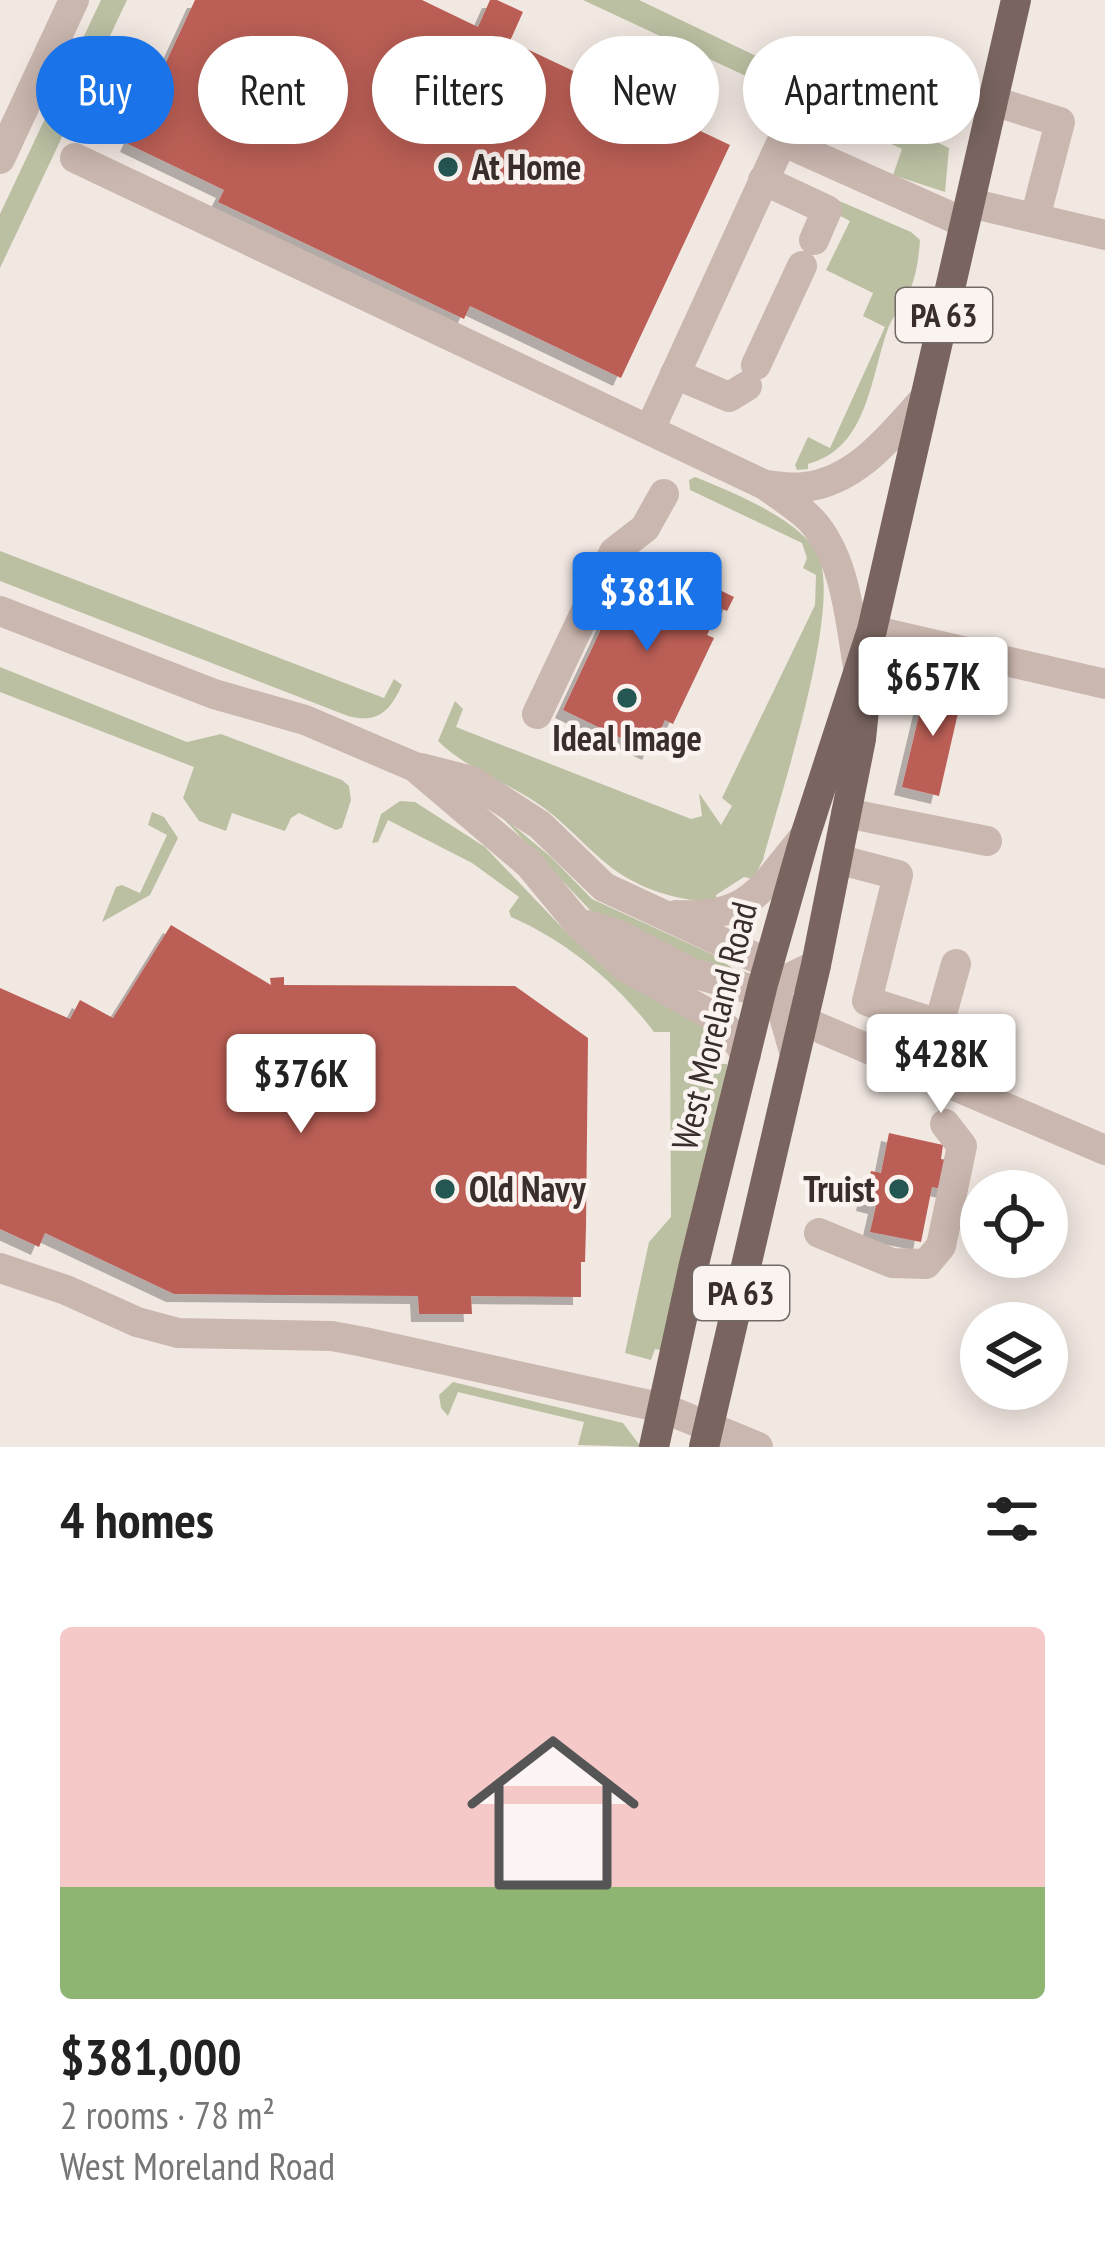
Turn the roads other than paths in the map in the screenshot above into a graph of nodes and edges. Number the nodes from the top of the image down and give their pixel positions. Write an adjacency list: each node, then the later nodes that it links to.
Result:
1 (74, 0): 5 (street)
2 (1016, 0): 3 (main road, West Moreland Road / PA 63)
3 (993, 101): 7 (main road, West Moreland Road / PA 63); 8 (street)
4 (75, 158): 12 (street)
5 (0, 159)
6 (764, 180): 7 (street); 10 (street); 10 (street)
7 (968, 213): 8 (street); 11 (main road, West Moreland Road / PA 63)
8 (1035, 218): 9 (street)
9 (1105, 236)
10 (675, 374): 12 (street)
11 (925, 398): 13 (street); 16 (main road, West Moreland Road / PA 63)
12 (650, 429): 13 (street)
13 (765, 485): 17 (street)
14 (664, 494): 19 (street)
15 (0, 611): 20 (street)
16 (872, 631): 17 (main road, West Moreland Road / PA 63); 18 (street); 21 (main road, West Moreland Road / PA 63)
17 (859, 673): 22 (main road, West Moreland Road / PA 63)
18 (1105, 684)
19 (538, 714)
20 (415, 767): 25 (street); 26 (street)
21 (846, 813): 23 (street); 24 (main road, West Moreland Road / PA 63)
22 (805, 836): 25 (street); 29 (main road, West Moreland Road / PA 63)
23 (987, 841)
24 (837, 859): 28 (main road, West Moreland Road / PA 63); 31 (street)
25 (663, 914): 29 (street)
26 (577, 922): 29 (street); 32 (street)
27 (956, 964): 31 (street)
28 (816, 965): 29 (street); 30 (main road, West Moreland Road / PA 63)
29 (768, 981): 32 (main road, West Moreland Road / PA 63); 33 (street)
30 (803, 1021): 33 (main road, West Moreland Road / PA 63); 34 (street)
31 (942, 1025): 34 (street)
32 (746, 1054): 39 (main road, West Moreland Road / PA 63)
33 (795, 1055): 40 (main road, West Moreland Road / PA 63)
34 (925, 1074): 36 (street)
35 (945, 1124): 37 (street)
36 (1105, 1150)
37 (819, 1233)
38 (0, 1268): 39 (street)
39 (663, 1408): 40 (street); 41 (main road, West Moreland Road / PA 63)
40 (707, 1436): 42 (street)
41 (654, 1447)
42 (758, 1447)

